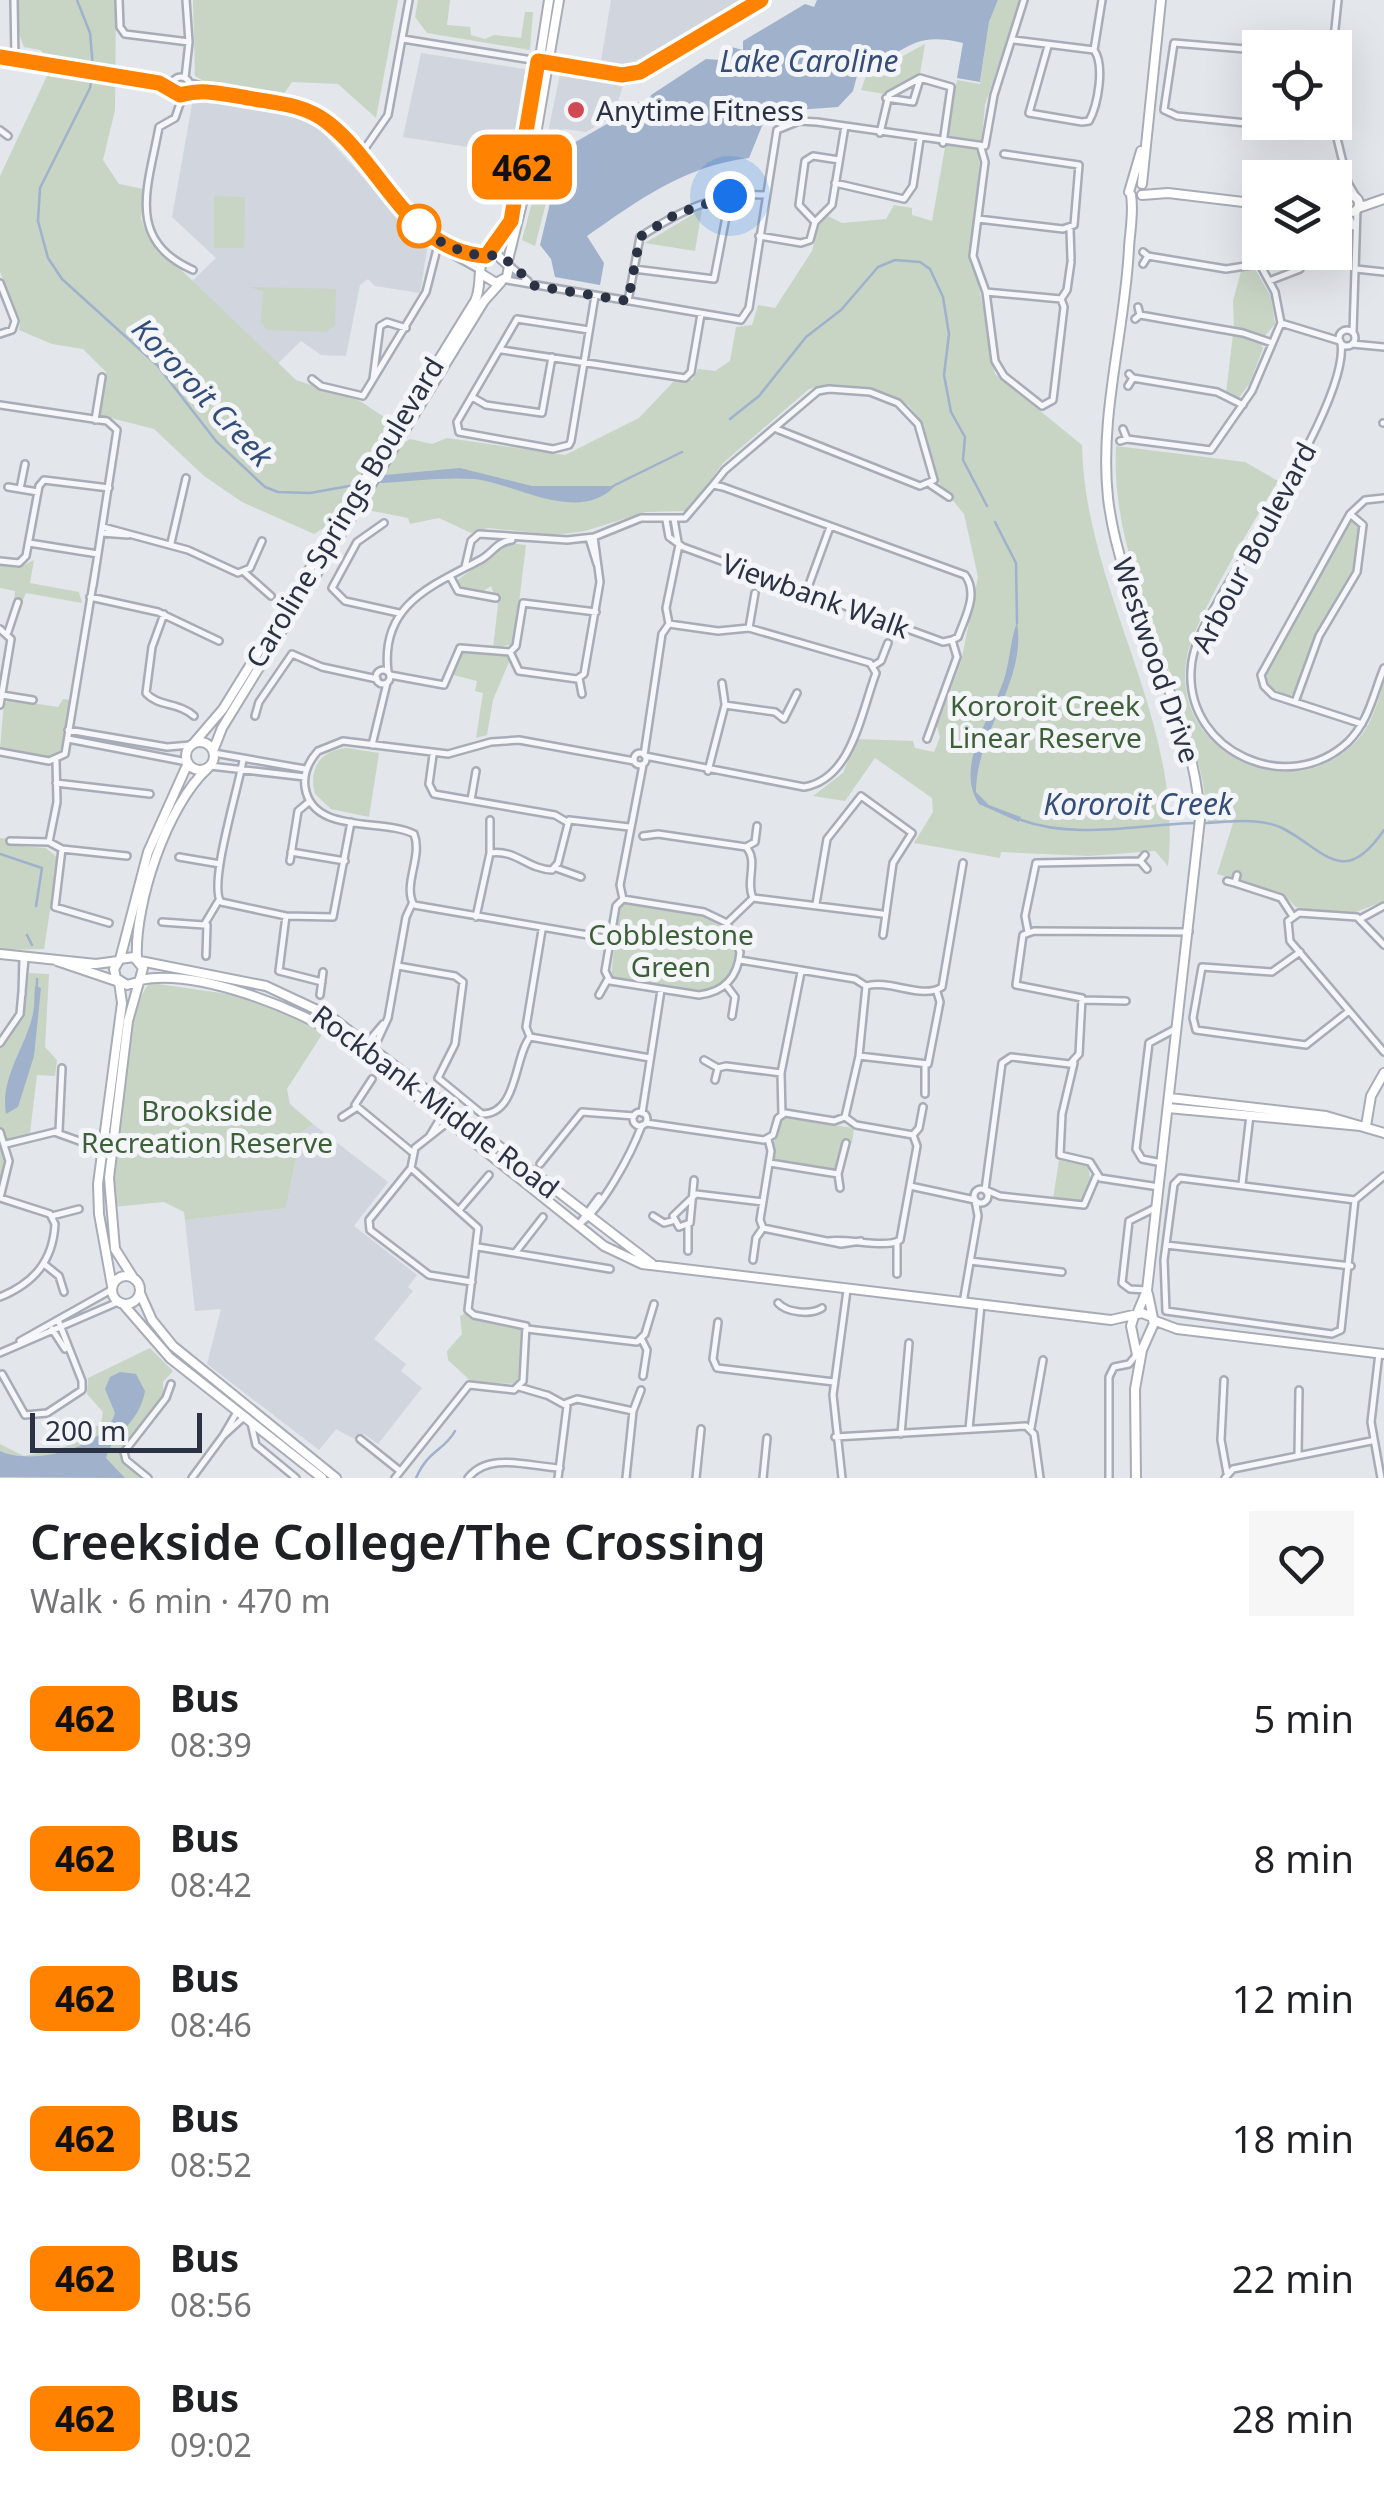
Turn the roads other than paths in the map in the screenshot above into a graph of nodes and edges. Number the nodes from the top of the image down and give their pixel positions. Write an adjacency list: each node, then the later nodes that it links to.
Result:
1 (14, 0): 20 (street)
2 (118, 0): 15 (street)
3 (186, 0): 15 (street)
4 (409, 0): 13 (street)
5 (548, 0): 21 (street)
6 (559, 0): 22 (street)
7 (761, 0): 22 (street)
8 (1024, 0): 14 (street)
9 (1102, 0): 18 (street)
10 (1160, 0): 31 (street, Westwood Drive)
11 (1339, 2): 12 (street)
12 (1335, 30)
13 (402, 39): 21 (street); 39 (street)
14 (1014, 40): 16 (street); 37 (street)
15 (189, 42): 24 (street)
16 (1048, 46): 18 (street); 18 (street)
17 (1242, 49): 29 (street)
18 (1094, 50)
19 (0, 57): 20 (street)
20 (15, 60): 25 (street)
21 (538, 61): 22 (street); 60 (street)
22 (549, 63): 61 (street)
23 (920, 78): 28 (street); 28 (street); 36 (street)
24 (181, 80): 25 (street); 26 (street); 27 (street); 27 (street)
25 (159, 83): 27 (street)
26 (207, 90): 27 (street); 39 (street)
27 (180, 93): 66 (street)
28 (886, 98): 33 (street)
29 (1242, 123)
30 (845, 126): 33 (street); 40 (street); 46 (street)
31 (1146, 127): 42 (street, Westwood Drive); 44 (street, Westwood Drive)
32 (0, 130): 34 (street)
33 (880, 132): 35 (street)
34 (8, 136)
35 (920, 139): 36 (street); 41 (street)
36 (942, 142): 37 (street)
37 (981, 148): 53 (street)
38 (1004, 154): 56 (street)
39 (358, 157): 59 (street)
40 (839, 160): 41 (street); 54 (street)
41 (835, 183): 54 (street)
42 (1142, 184): 44 (street); 45 (street); 47 (street, Westwood Drive)
43 (1352, 190): 52 (street)
44 (1130, 193): 47 (street); 67 (street, Westwood Drive)
45 (1168, 194): 47 (street); 49 (street)
46 (766, 195): 48 (street); 58 (street)
47 (1142, 195): 67 (street, Westwood Drive)
48 (730, 196): 64 (street); 64 (street)
49 (1242, 202)
50 (1352, 203): 52 (street)
51 (1352, 203): 52 (street)
52 (1357, 203): 57 (street)
53 (978, 219): 56 (street); 76 (street)
54 (814, 222): 58 (street)
55 (1352, 224): 57 (street)
56 (1070, 229): 78 (street)
57 (1355, 230): 65 (street)
58 (759, 236): 82 (street)
59 (438, 243): 60 (street); 70 (street); 84 (street)
60 (487, 256): 61 (street); 70 (street)
61 (508, 264): 72 (street); 75 (street)
62 (1143, 264): 63 (street)
63 (1242, 266)
64 (634, 269): 79 (street)
65 (1356, 269): 71 (street); 81 (street)
66 (193, 270)
67 (1128, 270): 234 (street, Westwood Drive)
68 (1262, 270): 73 (street)
69 (1298, 270): 73 (street)
70 (480, 272): 72 (street); 108 (street, Caroline Springs Boulevard)
71 (1384, 272)
72 (502, 281): 75 (street); 108 (street, Caroline Springs Boulevard)
73 (1269, 282): 83 (street)
74 (0, 283): 88 (street)
75 (535, 286): 77 (street)
76 (986, 292): 78 (street); 78 (street)
77 (595, 296): 79 (street); 85 (street)
78 (1061, 299)
79 (628, 301): 82 (street)
80 (1138, 307): 91 (street)
81 (1352, 312): 86 (street); 89 (street)
82 (701, 314): 96 (street)
83 (1281, 323): 87 (street); 91 (street)
84 (406, 328): 100 (street); 100 (street)
85 (589, 330): 94 (street); 96 (street)
86 (1344, 330): 87 (street); 89 (street); 90 (street, Arbour Boulevard)
87 (1319, 332): 90 (street)
88 (0, 334)
89 (1354, 334): 92 (street, Arbour Boulevard); 93 (street)
90 (1340, 342): 92 (street); 97 (street, Arbour Boulevard)
91 (1272, 343): 104 (street)
92 (1351, 345): 93 (street); 97 (street, Arbour Boulevard)
93 (1382, 346)
94 (502, 350): 95 (street); 102 (street)
95 (552, 356): 96 (street); 102 (street)
96 (584, 362): 102 (street)
97 (1340, 364): 174 (street, Arbour Boulevard)
98 (102, 377): 105 (street)
99 (312, 379): 100 (street)
100 (372, 382)
101 (1128, 386): 104 (street)
102 (472, 396)
103 (0, 405): 105 (street)
104 (1244, 405): 107 (street)
105 (95, 420): 114 (street)
106 (774, 428): 111 (street); 111 (street); 113 (street)
107 (1123, 429)
108 (386, 453): 119 (street, Caroline Springs Boulevard)
109 (25, 464): 115 (street)
110 (186, 478): 131 (street)
111 (930, 485): 117 (street)
112 (8, 486): 115 (street)
113 (714, 486): 122 (street); 124 (street)
114 (109, 488): 116 (street); 125 (street)
115 (20, 489): 116 (street)
116 (38, 492): 130 (street)
117 (950, 497)
118 (1384, 498): 120 (street)
119 (355, 504): 178 (street, Caroline Springs Boulevard); 181 (street, Caroline Springs Boulevard)
120 (1350, 514): 169 (street); 169 (street)
121 (666, 519): 122 (street); 127 (street); 133 (street)
122 (674, 519): 133 (street)
123 (384, 522): 151 (street)
124 (830, 527): 142 (street); 156 (street)
125 (102, 530): 131 (street); 134 (street)
126 (495, 535): 128 (street); 132 (street); 135 (street)
127 (592, 537): 128 (street); 149 (street)
128 (516, 539): 132 (street)
129 (262, 541): 139 (street)
130 (30, 543): 134 (street); 136 (street)
131 (171, 544): 139 (street)
132 (498, 544): 137 (street)
133 (679, 545): 142 (street, Viewbank Walk); 152 (street)
134 (98, 554): 144 (street)
135 (468, 558): 137 (street); 138 (street)
136 (0, 561)
137 (477, 561): 138 (street)
138 (465, 567): 140 (street)
139 (244, 573): 145 (street)
140 (450, 576): 146 (street); 151 (street)
141 (489, 586): 146 (street)
142 (807, 590): 156 (street, Viewbank Walk)
143 (755, 593): 154 (street)
144 (90, 596): 150 (street); 175 (street)
145 (270, 596)
146 (487, 597): 147 (street)
147 (496, 598)
148 (18, 602): 155 (street)
149 (596, 612): 159 (street); 163 (street)
150 (164, 614): 157 (street); 172 (street)
151 (398, 614): 162 (street)
152 (669, 624): 154 (street); 183 (street)
153 (0, 628): 155 (street)
154 (749, 628): 160 (street)
155 (8, 632): 167 (street)
156 (952, 640): 177 (street)
157 (219, 642)
158 (888, 643): 160 (street)
159 (510, 652): 162 (street); 163 (street)
160 (873, 666): 188 (street)
161 (1384, 668): 174 (street, Arbour Boulevard)
162 (383, 677): 173 (street); 179 (street)
163 (579, 678): 166 (street)
164 (722, 684): 171 (street)
165 (797, 693): 171 (street)
166 (582, 694)
167 (2, 695): 168 (street); 170 (street)
168 (33, 700)
169 (1295, 702): 174 (street)
170 (0, 705)
171 (726, 705): 188 (street)
172 (194, 716)
173 (256, 716)
174 (1362, 724)
175 (68, 730): 176 (street); 178 (street)
176 (68, 739): 184 (street); 185 (street)
177 (927, 739)
178 (192, 745): 181 (street); 185 (street)
179 (372, 745): 182 (street); 190 (street)
180 (0, 752): 184 (street)
181 (214, 752): 186 (street); 187 (street)
182 (433, 754): 183 (street); 193 (street)
183 (640, 759): 188 (street); 199 (street)
184 (56, 761): 191 (street)
185 (188, 762): 187 (street); 243 (street)
186 (243, 764): 187 (street); 190 (street); 212 (street)
187 (210, 767): 244 (street)
188 (708, 771)
189 (476, 772): 193 (street)
190 (305, 773): 194 (street)
191 (56, 783): 192 (street); 202 (street)
192 (150, 794)
193 (470, 800): 197 (street)
194 (310, 801): 196 (street); 205 (street)
195 (490, 820): 206 (street)
196 (351, 822): 210 (street); 220 (street)
197 (567, 822): 199 (street); 213 (street)
198 (757, 826): 203 (street)
199 (630, 828): 219 (street)
200 (644, 836): 203 (street)
201 (10, 841): 202 (street)
202 (49, 842): 204 (street)
203 (746, 847): 217 (street)
204 (62, 848): 207 (street); 229 (street)
205 (291, 852): 209 (street); 210 (street)
206 (490, 852): 213 (street); 226 (street)
207 (127, 856)
208 (179, 856): 212 (street)
209 (290, 861)
210 (345, 861): 225 (street)
211 (963, 863): 256 (street)
212 (220, 864): 218 (street)
213 (556, 868): 216 (street)
214 (1147, 869): 233 (street)
215 (1237, 875): 224 (street)
216 (581, 877)
217 (753, 898): 221 (street); 230 (street)
218 (218, 900): 225 (street); 231 (street)
219 (623, 900): 230 (street); 236 (street)
220 (412, 904): 226 (street); 246 (street)
221 (816, 904): 223 (street); 223 (street)
222 (1384, 906): 227 (street)
223 (884, 914): 235 (street)
224 (1292, 915): 227 (street); 238 (street)
225 (286, 916): 252 (street)
226 (476, 916): 232 (street)
227 (1360, 919): 237 (street)
228 (162, 922): 231 (street)
229 (109, 923)
230 (727, 923): 245 (street)
231 (207, 924): 242 (street)
232 (542, 930): 236 (street); 266 (street)
233 (1028, 932): 234 (street); 259 (street)
234 (1189, 932): 264 (street, Westwood Drive)
235 (883, 935)
236 (610, 939): 249 (street)
237 (1384, 945)
238 (1300, 952): 261 (street); 261 (street)
239 (0, 954): 240 (street)
240 (24, 954): 241 (street); 267 (street)
241 (44, 956): 243 (street); 251 (street)
242 (206, 956)
243 (119, 960): 244 (street); 251 (street)
244 (138, 960): 250 (street); 262 (street, Rockbank Middle Road)
245 (740, 960): 248 (street); 253 (street)
246 (398, 966): 266 (street); 268 (street)
247 (323, 972): 252 (street)
248 (802, 972): 254 (street); 278 (street)
249 (608, 979): 255 (street); 258 (street)
250 (139, 981): 251 (street); 265 (street, Rockbank Middle Road); 352 (street)
251 (119, 982): 354 (street)
252 (322, 982): 257 (street)
253 (726, 985): 255 (street); 263 (street)
254 (866, 986): 256 (street); 271 (street)
255 (661, 990): 272 (street)
256 (937, 992): 275 (street)
257 (320, 994)
258 (599, 995)
259 (1083, 1000): 260 (street); 274 (street)
260 (1126, 1001)
261 (1349, 1010): 269 (street)
262 (330, 1016): 265 (street); 268 (street, Rockbank Middle Road)
263 (732, 1016)
264 (1178, 1028): 283 (street, Westwood Drive); 304 (street)
265 (333, 1031): 270 (street, Rockbank Middle Road)
266 (530, 1037): 272 (street)
267 (0, 1043)
268 (370, 1045): 270 (street); 286 (street, Rockbank Middle Road)
269 (1384, 1052)
270 (364, 1054): 292 (street, Rockbank Middle Road)
271 (859, 1056): 275 (street); 290 (street)
272 (650, 1058): 291 (street)
273 (704, 1060): 277 (street)
274 (1074, 1062): 310 (street); 311 (street)
275 (925, 1066): 282 (street)
276 (62, 1068): 296 (street)
277 (718, 1068): 278 (street); 281 (street)
278 (781, 1073): 288 (street)
279 (1384, 1073): 293 (street)
280 (372, 1079): 285 (street)
281 (715, 1080)
282 (925, 1094)
283 (1169, 1102): 287 (street); 304 (street, Westwood Drive)
284 (923, 1107): 297 (street)
285 (357, 1108): 289 (street); 302 (street)
286 (452, 1110): 292 (street); 331 (street, Rockbank Middle Road)
287 (1250, 1112): 293 (street); 314 (street)
288 (782, 1114): 290 (street); 298 (street)
289 (342, 1117)
290 (846, 1117): 297 (street)
291 (640, 1119): 298 (street); 305 (street); 331 (street)
292 (444, 1120): 302 (street); 336 (street, Rockbank Middle Road)
293 (1366, 1126): 295 (street)
294 (0, 1132): 301 (street)
295 (1384, 1133)
296 (57, 1134): 299 (street); 301 (street)
297 (913, 1135): 315 (street)
298 (768, 1139): 303 (street)
299 (82, 1142)
300 (846, 1143): 307 (street)
301 (6, 1144): 322 (street)
302 (412, 1152): 306 (street)
303 (770, 1162): 307 (street); 326 (street)
304 (1162, 1163): 313 (street, Westwood Drive)
305 (540, 1164)
306 (410, 1168): 328 (street); 353 (street)
307 (838, 1174): 316 (street)
308 (489, 1175): 328 (street)
309 (1384, 1176): 325 (street)
310 (984, 1177): 317 (street); 318 (street)
311 (1096, 1177): 313 (street); 321 (street)
312 (694, 1180): 319 (street)
313 (1159, 1185): 327 (street, Westwood Drive)
314 (1242, 1185): 325 (street); 340 (street)
315 (910, 1186): 320 (street); 339 (street)
316 (840, 1188)
317 (985, 1190): 318 (street); 321 (street); 324 (street)
318 (975, 1191): 320 (street); 323 (street)
319 (696, 1194): 326 (street); 335 (street); 337 (street)
320 (960, 1194): 323 (street)
321 (1000, 1196): 324 (street)
322 (0, 1198): 330 (street)
323 (975, 1200): 324 (street); 333 (street)
324 (986, 1200): 333 (street)
325 (1355, 1200): 348 (street)
326 (763, 1202): 338 (street)
327 (1156, 1207): 356 (street, Westwood Drive); 356 (street)
328 (460, 1208): 341 (street)
329 (79, 1209): 330 (street)
330 (52, 1216): 346 (street)
331 (586, 1216): 336 (street); 347 (street, Rockbank Middle Road)
332 (653, 1216): 335 (street)
333 (978, 1216): 345 (street)
334 (543, 1217): 343 (street)
335 (672, 1221): 337 (street)
336 (578, 1225): 347 (street, Rockbank Middle Road)
337 (688, 1227): 342 (street)
338 (763, 1228): 339 (street); 344 (street)
339 (897, 1244): 351 (street)
340 (1166, 1245): 348 (street); 348 (street)
341 (478, 1247): 343 (street); 353 (street)
342 (688, 1251)
343 (515, 1253): 349 (street)
344 (753, 1260)
345 (970, 1261): 350 (street); 363 (street)
346 (44, 1264): 357 (street); 359 (street)
347 (656, 1266): 355 (street, Rockbank Middle Road)
348 (1351, 1266)
349 (610, 1268)
350 (1062, 1272)
351 (896, 1274)
352 (134, 1279): 354 (street); 358 (street)
353 (472, 1282): 372 (street)
354 (112, 1288): 361 (street); 370 (street)
355 (847, 1290): 363 (street, Rockbank Middle Road); 386 (street)
356 (1147, 1290): 366 (street, Westwood Drive); 367 (street, Westwood Drive)
357 (64, 1292)
358 (140, 1293): 361 (street); 410 (street)
359 (0, 1296)
360 (778, 1303): 365 (street)
361 (121, 1304): 370 (street); 393 (street)
362 (654, 1304): 376 (street)
363 (964, 1304): 364 (street, Rockbank Middle Road)
364 (980, 1306): 368 (street, Rockbank Middle Road); 396 (street)
365 (822, 1308)
366 (1136, 1315): 367 (street); 368 (street, Rockbank Middle Road); 374 (street, Westwood Drive)
367 (1152, 1318): 373 (street); 375 (street, Westwood Drive)
368 (1110, 1320): 374 (street, Rockbank Middle Road)
369 (718, 1322): 386 (street)
370 (59, 1323): 371 (street); 378 (street)
371 (51, 1327): 378 (street); 379 (street)
372 (528, 1329): 376 (street); 388 (street)
373 (1177, 1329): 375 (street); 380 (street)
374 (1133, 1332): 375 (street); 381 (street)
375 (1150, 1333): 381 (street)
376 (642, 1340): 384 (street)
377 (909, 1343): 397 (street)
378 (67, 1351): 383 (street)
379 (0, 1352)
380 (1382, 1353): 401 (street)
381 (1138, 1359): 419 (street); 420 (street)
382 (1043, 1360): 394 (street)
383 (2, 1374)
384 (643, 1376)
385 (1224, 1380): 405 (street)
386 (834, 1382): 398 (street)
387 (171, 1384): 406 (street)
388 (519, 1387): 391 (street); 404 (street)
389 (641, 1390): 392 (street)
390 (1299, 1390): 402 (street)
391 (567, 1403): 392 (street); 403 (street)
392 (634, 1411): 414 (street)
393 (244, 1417): 407 (street); 408 (street); 409 (street)
394 (1031, 1428): 396 (street); 418 (street)
395 (701, 1429): 415 (street)
396 (969, 1429): 397 (street)
397 (901, 1434): 398 (street)
398 (834, 1437): 417 (street)
399 (360, 1438): 404 (street)
400 (766, 1438): 416 (street)
401 (1372, 1440): 402 (street); 421 (street)
402 (1298, 1455): 405 (street)
403 (560, 1468): 412 (street); 413 (street)
404 (401, 1472): 411 (street)
405 (1226, 1475)
406 (148, 1478)
407 (192, 1478)
408 (296, 1478)
409 (322, 1478)
410 (336, 1478)
411 (396, 1478)
412 (468, 1478)
413 (558, 1478)
414 (626, 1478)
415 (696, 1478)
416 (763, 1478)
417 (842, 1478)
418 (1040, 1478)
419 (1110, 1478)
420 (1136, 1478)
421 (1381, 1478)

